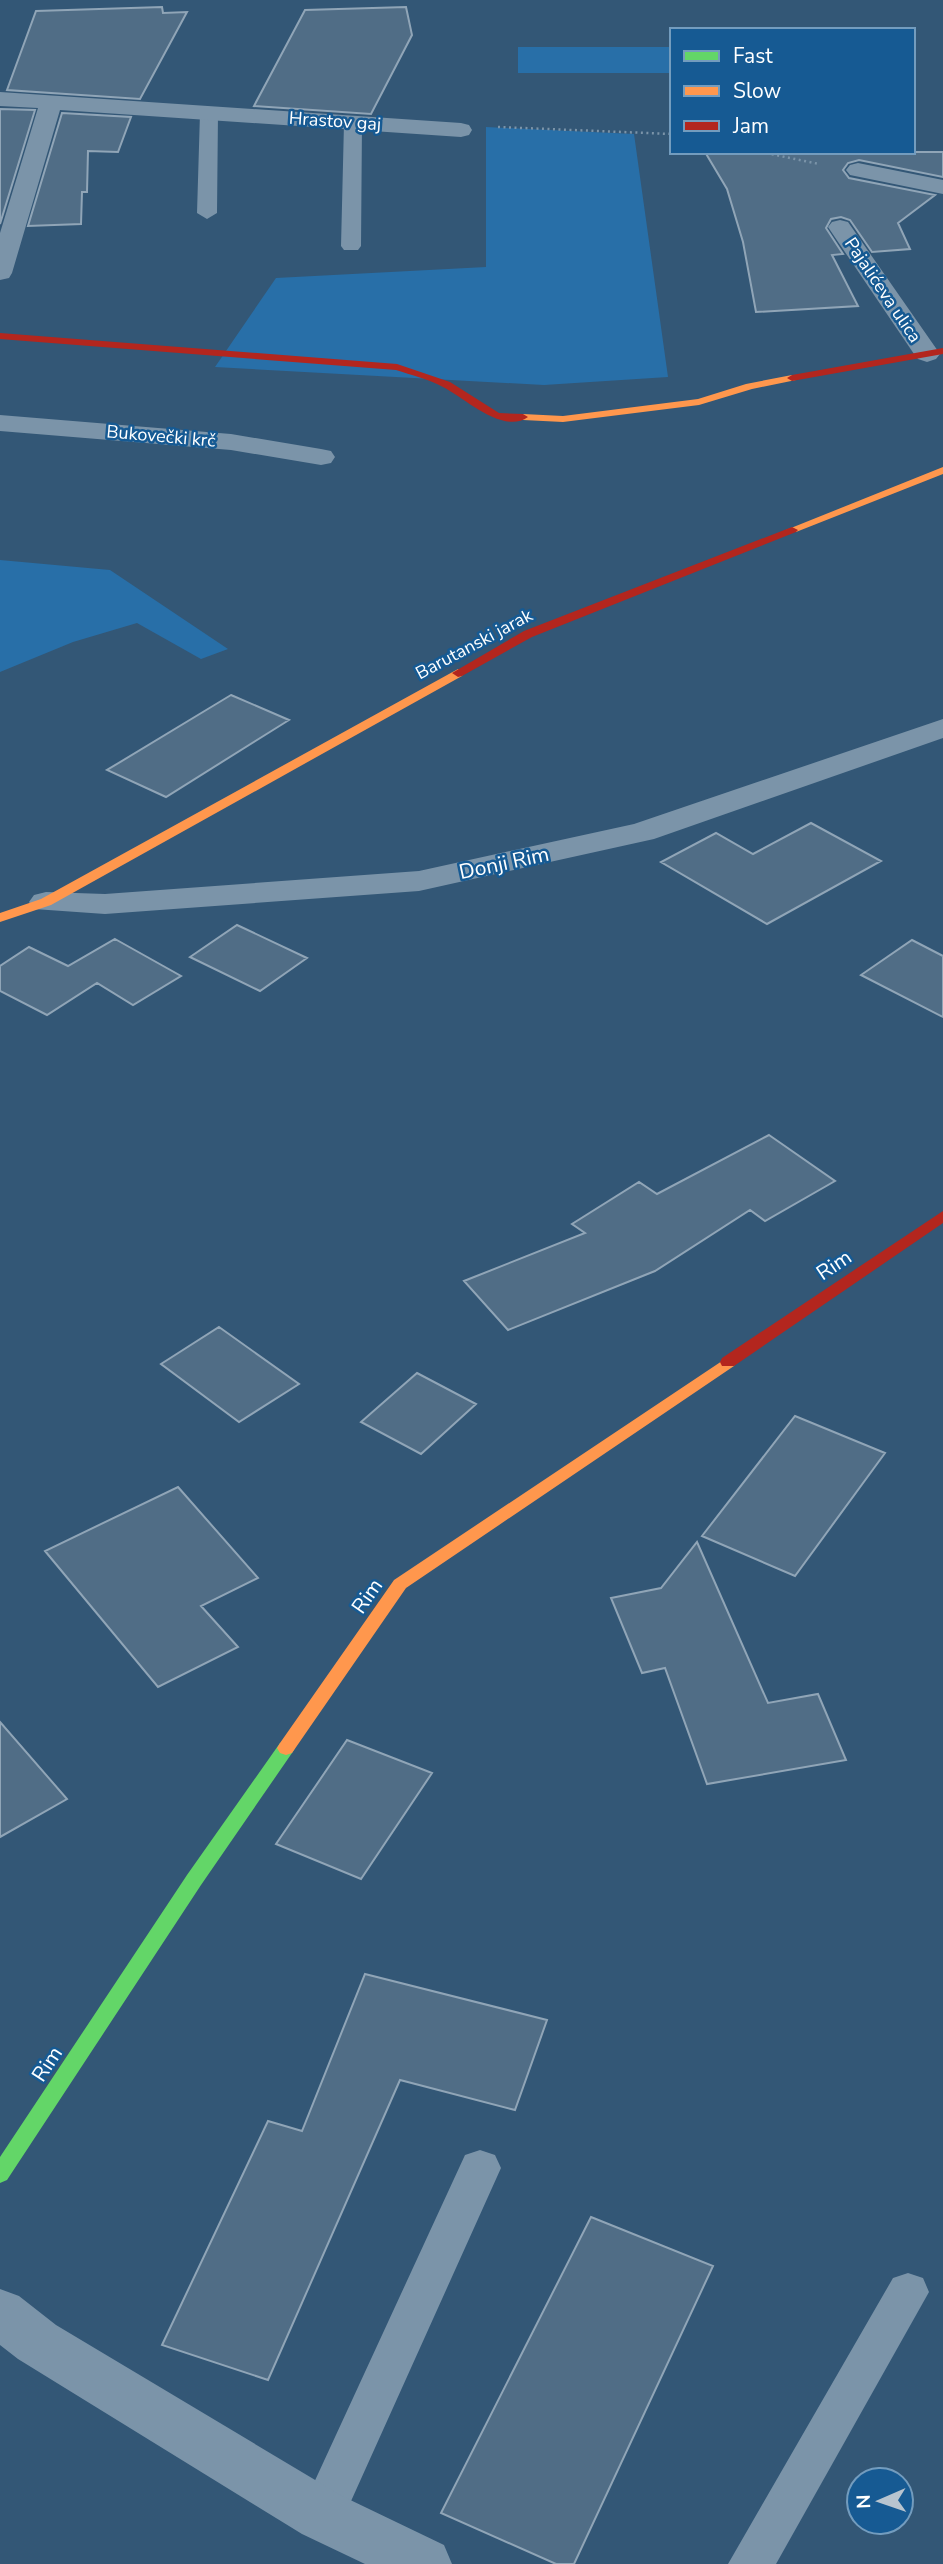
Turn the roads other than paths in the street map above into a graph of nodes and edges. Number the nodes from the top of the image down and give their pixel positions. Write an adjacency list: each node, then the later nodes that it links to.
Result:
1 (0, 99): 2 (street, Hrastov gaj)
2 (51, 101): 3 (street, Hrastov gaj); 11 (street)
3 (209, 113): 4 (street, Hrastov gaj); 8 (lane)
4 (354, 123): 5 (street, Hrastov gaj); 10 (lane)
5 (461, 130)
6 (858, 170): 7 (street)
7 (943, 187)
8 (207, 213)
9 (840, 227): 13 (street, Pajalićeva ulica)
10 (351, 246)
11 (0, 273)
12 (0, 336): 13 (street)
13 (935, 352)
14 (0, 423): 15 (street, Bukovečki krč)
15 (321, 457)
16 (943, 470): 18 (street, Barutanski jarak)
17 (943, 728): 18 (street, Donji Rim)
18 (46, 902): 19 (street, Barutanski jarak)
19 (0, 918)
20 (943, 1216): 22 (street, Rim)
21 (480, 2168): 25 (lane)
22 (0, 2174)
23 (908, 2292): 27 (lane)
24 (0, 2313): 25 (street)
25 (323, 2515): 26 (street)
26 (424, 2564)
27 (751, 2564)

